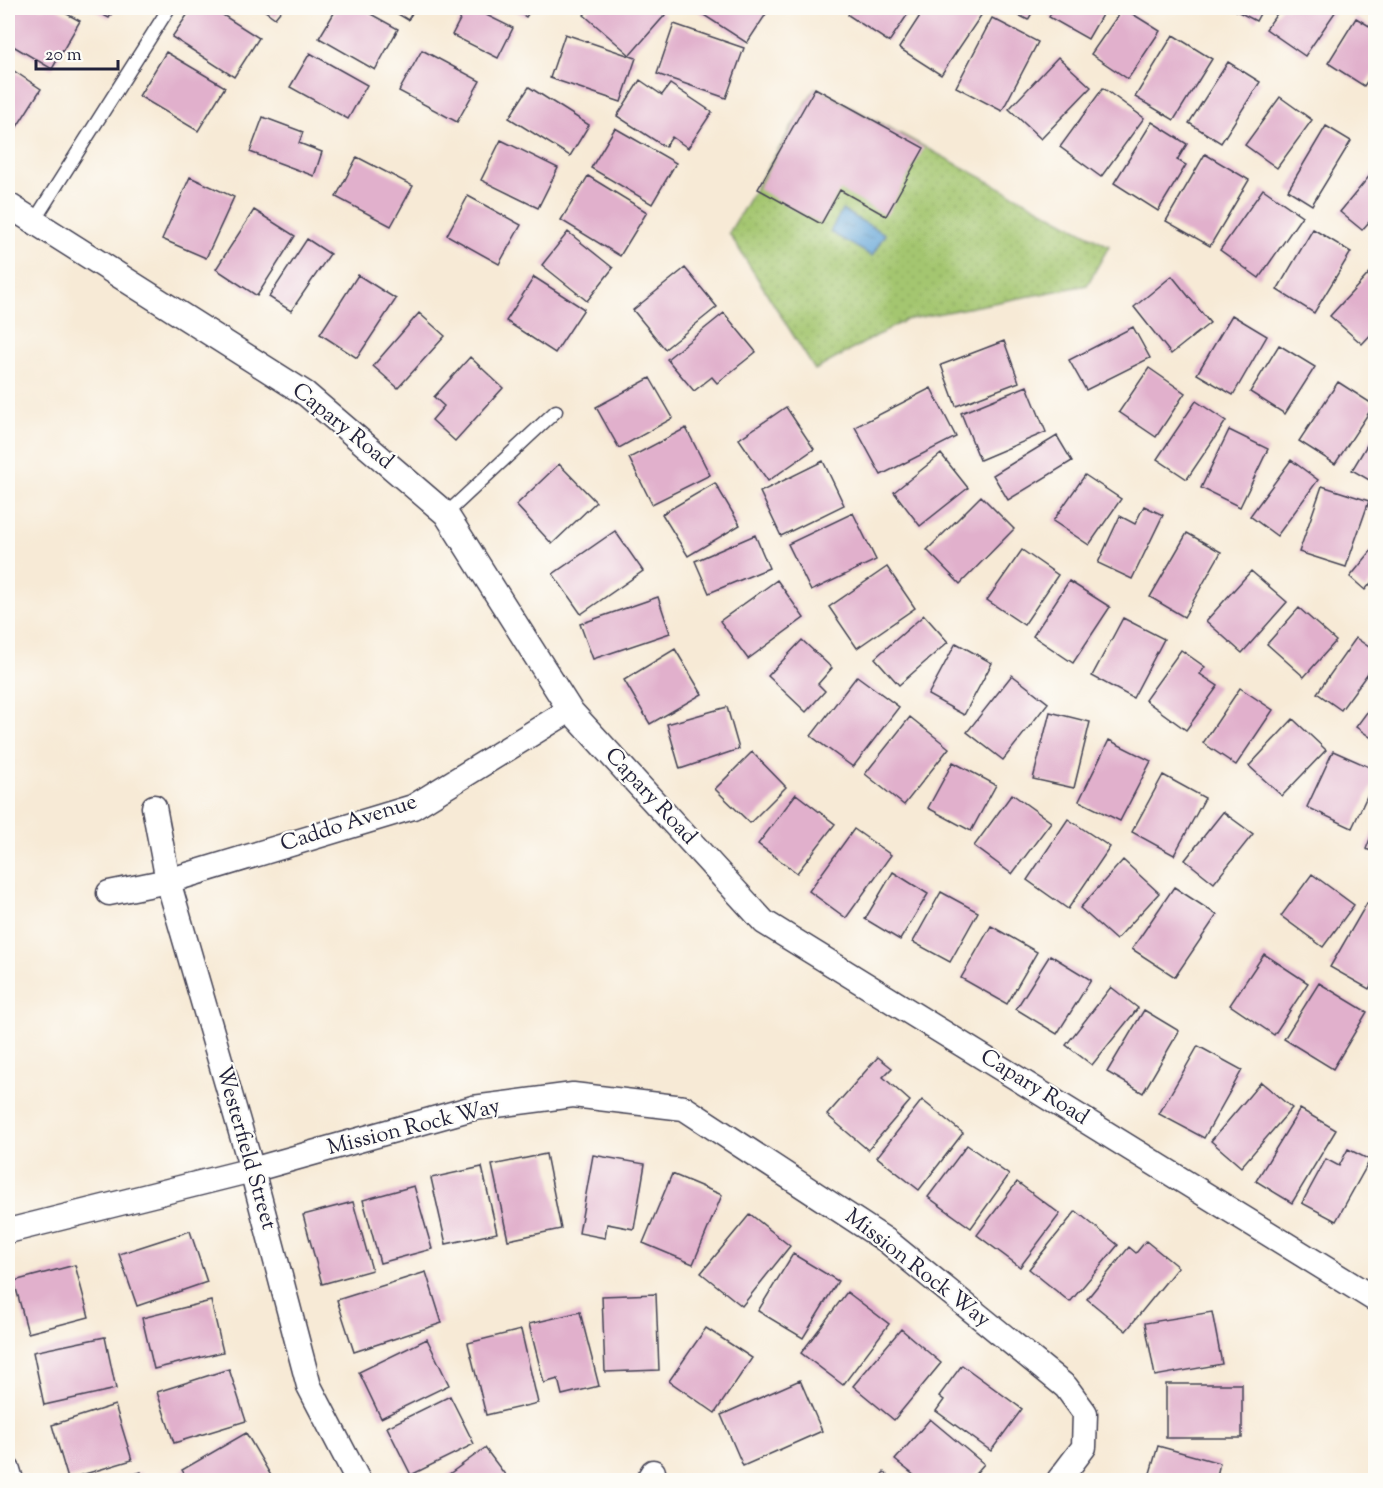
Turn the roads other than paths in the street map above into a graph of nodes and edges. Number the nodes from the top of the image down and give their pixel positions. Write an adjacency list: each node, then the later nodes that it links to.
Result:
1 (169, 8): 3 (lane)
2 (8, 205): 3 (street, Capary Road)
3 (34, 221): 5 (street, Capary Road)
4 (556, 411): 5 (lane)
5 (446, 514): 6 (street, Capary Road)
6 (570, 710): 8 (street, Caddo Avenue); 12 (street, Capary Road)
7 (154, 807): 8 (street, Westerfield Street)
8 (168, 881): 9 (street, Caddo Avenue); 10 (street, Westerfield Street)
9 (109, 893)
10 (252, 1170): 11 (street, Mission Rock Way); 15 (street, Westerfield Street); 16 (street, Mission Rock Way)
11 (8, 1231)
12 (1376, 1300)
13 (8, 1470): 14 (street)
14 (11, 1480)
15 (358, 1480)
16 (1059, 1480)

